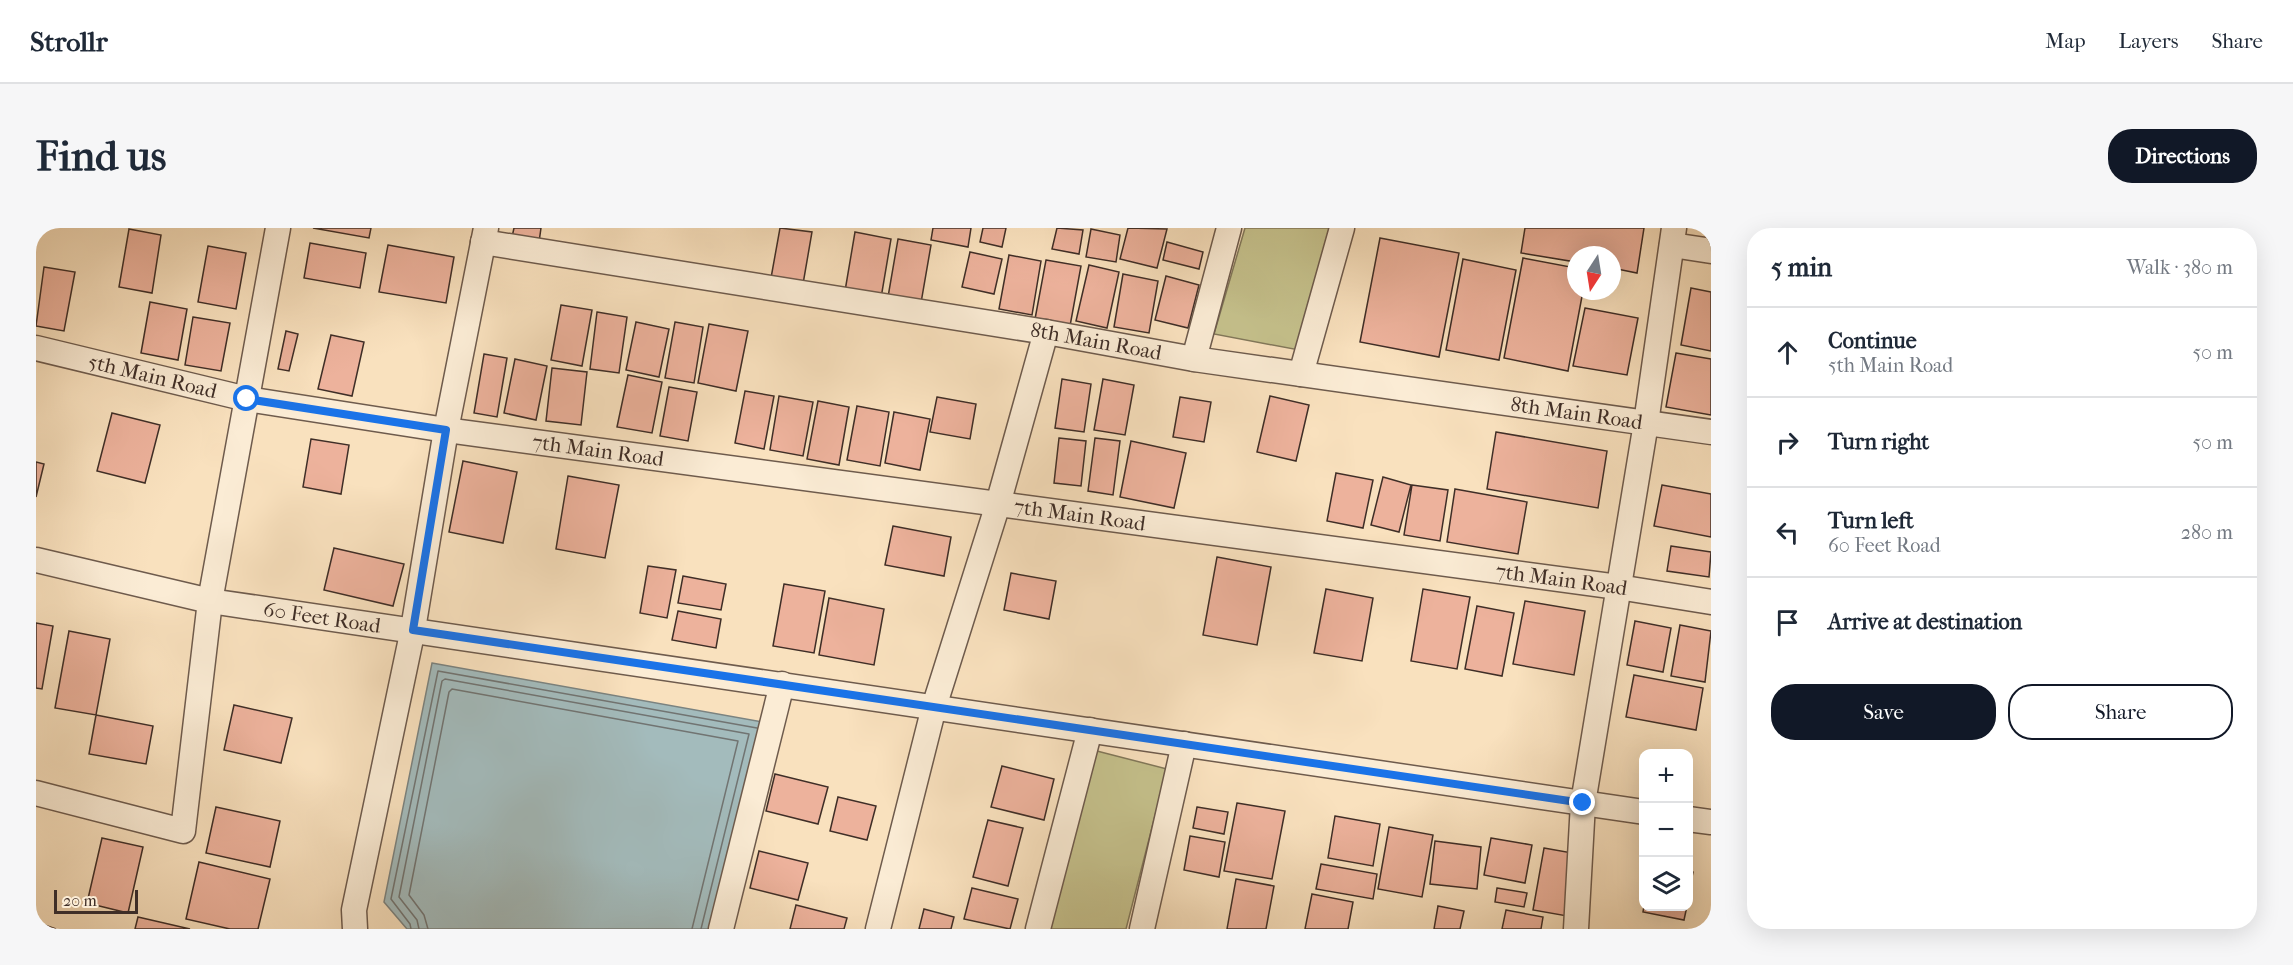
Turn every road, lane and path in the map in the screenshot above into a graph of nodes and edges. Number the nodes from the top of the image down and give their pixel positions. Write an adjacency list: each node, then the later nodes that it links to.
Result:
1 (278, 228): 11 (street)
2 (1229, 228): 9 (street)
3 (1342, 228): 10 (street)
4 (484, 235): 7 (street, 8th Main Road); 13 (street)
5 (1673, 237): 6 (street); 12 (street)
6 (1711, 251)
7 (1046, 332): 9 (street, 8th Main Road); 15 (street)
8 (36, 348): 11 (street, 5th Main Road)
9 (1194, 359): 10 (street, 8th Main Road)
10 (1301, 374): 12 (street, 8th Main Road)
11 (247, 399): 13 (street, 5th Main Road); 18 (street)
12 (1646, 423): 14 (street, 8th Main Road); 17 (street)
13 (446, 430): 15 (street, 7th Main Road); 20 (street)
14 (1711, 432)
15 (998, 504): 17 (street, 7th Main Road); 22 (street)
16 (36, 560): 18 (street, 60 Feet Road)
17 (1618, 587): 19 (street, 7th Main Road); 26 (street)
18 (210, 601): 20 (street, 60 Feet Road); 25 (street)
19 (1711, 602)
20 (413, 630): 21 (street, 60 Feet Road); 30 (street)
21 (782, 684): 22 (street, 60 Feet Road); 31 (street)
22 (934, 707): 23 (street, 60 Feet Road); 32 (street)
23 (1090, 730): 24 (street, 60 Feet Road); 33 (street)
24 (1184, 744): 26 (street, 60 Feet Road); 34 (street)
25 (36, 793)
26 (1583, 803): 27 (street, 60 Feet Road); 35 (street)
27 (1639, 811)
28 (1693, 820): 29 (street)
29 (1711, 822)
30 (355, 929)
31 (721, 929)
32 (878, 929)
33 (1038, 929)
34 (1142, 929)
35 (1576, 929)

